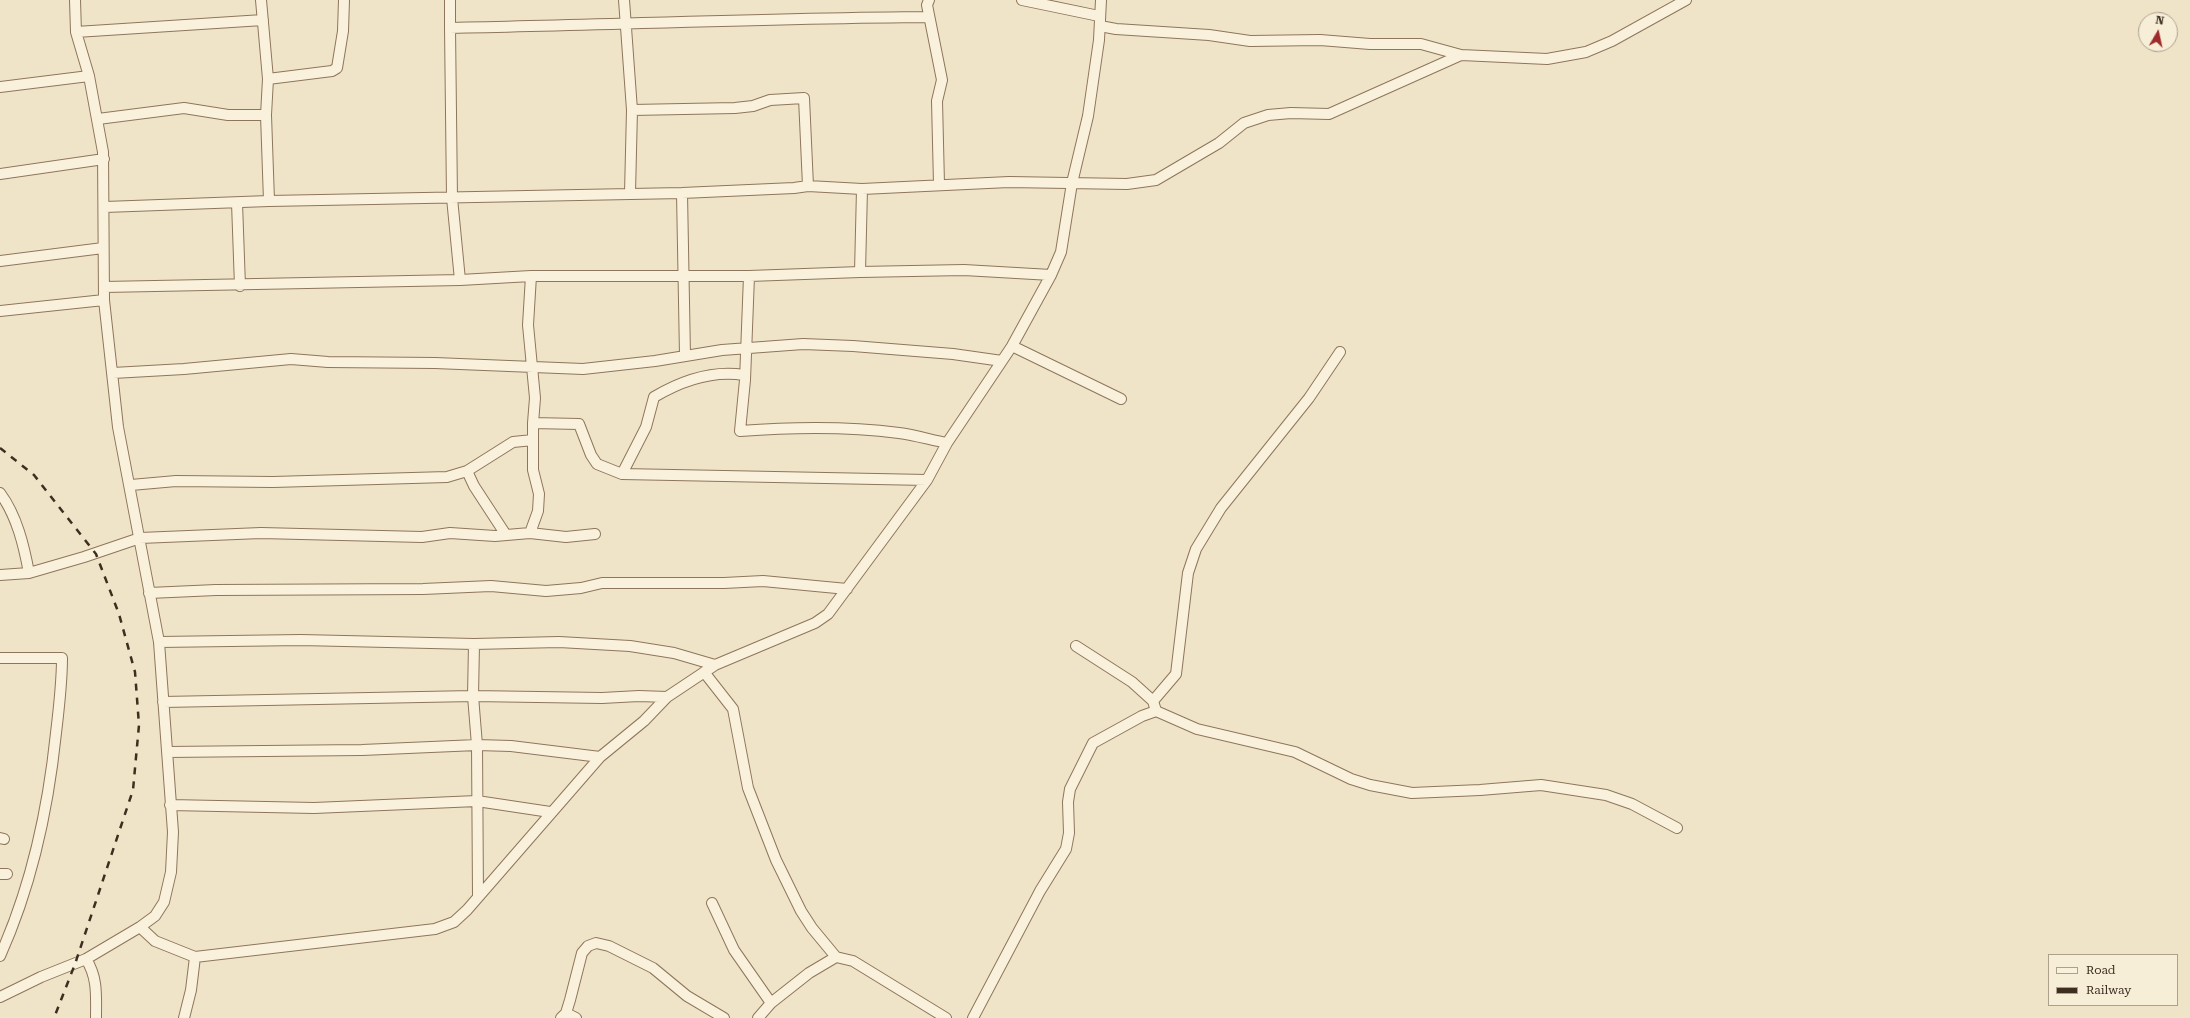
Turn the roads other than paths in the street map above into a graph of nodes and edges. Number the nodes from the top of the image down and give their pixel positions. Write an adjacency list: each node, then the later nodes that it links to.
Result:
1 (75, 0): 15 (street)
2 (262, 0): 11 (street)
3 (344, 0): 18 (street)
4 (450, 0): 14 (street)
5 (624, 0): 13 (street)
6 (929, 0): 10 (street)
7 (1022, 0): 12 (street)
8 (1101, 0): 12 (street)
9 (1686, 0): 16 (street)
10 (929, 17): 13 (street); 26 (street)
11 (263, 20): 15 (street); 18 (street)
12 (1100, 21): 16 (street); 25 (street)
13 (626, 25): 14 (street); 20 (street)
14 (450, 28): 31 (street)
15 (76, 32): 17 (street)
16 (1461, 55): 25 (street)
17 (89, 76): 19 (street); 22 (street)
18 (268, 79): 21 (street)
19 (0, 87)
20 (632, 110): 27 (street); 29 (street)
21 (266, 115): 22 (street); 32 (street)
22 (98, 119): 23 (street)
23 (104, 159): 24 (street); 34 (street)
24 (0, 174)
25 (1072, 183): 26 (street); 39 (street)
26 (939, 184): 28 (street)
27 (808, 186): 28 (street); 30 (street)
28 (862, 189): 37 (street)
29 (630, 192): 30 (street); 31 (street)
30 (682, 193): 38 (street)
31 (452, 198): 32 (street); 42 (street)
32 (269, 201): 33 (street)
33 (237, 203): 34 (street); 43 (street)
34 (105, 207): 35 (street)
35 (103, 248): 36 (street); 44 (street)
36 (0, 261)
37 (860, 272): 39 (street); 41 (street)
38 (683, 275): 40 (street); 41 (street); 50 (street)
39 (1051, 275): 47 (street)
40 (530, 276): 42 (street); 52 (street)
41 (749, 276): 48 (street)
42 (460, 280): 43 (street)
43 (240, 286): 44 (street)
44 (104, 287): 45 (street)
45 (104, 300): 46 (street); 53 (street)
46 (0, 311)
47 (1012, 346): 51 (street); 55 (street)
48 (745, 347): 50 (street); 51 (street); 54 (street)
49 (1340, 352): 82 (street)
50 (685, 356): 52 (street)
51 (1002, 362): 58 (street)
52 (533, 367): 53 (street); 56 (street)
53 (112, 373): 62 (street)
54 (744, 375): 58 (street); 60 (street)
55 (1121, 399)
56 (533, 423): 57 (street); 60 (street)
57 (533, 440): 59 (street); 65 (street)
58 (947, 443): 61 (street)
59 (468, 471): 62 (street); 67 (street)
60 (622, 474): 61 (street)
61 (927, 480): 71 (street)
62 (131, 485): 68 (street)
63 (0, 493): 64 (street)
64 (5, 510): 69 (street)
65 (530, 533): 66 (street); 67 (street)
66 (595, 534)
67 (506, 535): 68 (street)
68 (140, 538): 69 (street); 72 (street)
69 (29, 573): 70 (street)
70 (0, 576)
71 (847, 589): 72 (street); 77 (street)
72 (149, 593): 73 (street)
73 (159, 642): 74 (street); 81 (street)
74 (474, 644): 77 (street); 79 (street)
75 (1076, 646): 82 (street)
76 (0, 658): 93 (street)
77 (715, 665): 78 (street)
78 (704, 672): 80 (street); 95 (street)
79 (473, 696): 80 (street); 81 (street); 83 (street)
80 (667, 697): 85 (street)
81 (163, 702): 84 (street)
82 (1155, 706): 89 (street); 106 (street)
83 (477, 745): 84 (street); 85 (street); 86 (street)
84 (167, 752): 87 (street)
85 (600, 757): 88 (street)
86 (477, 801): 87 (street); 88 (street); 90 (street)
87 (170, 805): 92 (street)
88 (550, 812): 90 (street)
89 (1678, 828)
90 (478, 896): 94 (street)
91 (712, 902): 98 (street)
92 (140, 927): 94 (street); 96 (street)
93 (0, 956)
94 (195, 957): 101 (street)
95 (836, 957): 98 (street); 105 (street)
96 (86, 959): 97 (street); 100 (street)
97 (0, 997)
98 (771, 1003): 104 (street)
99 (563, 1015): 102 (street); 103 (street)
100 (96, 1018)
101 (184, 1018)
102 (576, 1018)
103 (724, 1018)
104 (758, 1018)
105 (946, 1018)
106 (973, 1018)

